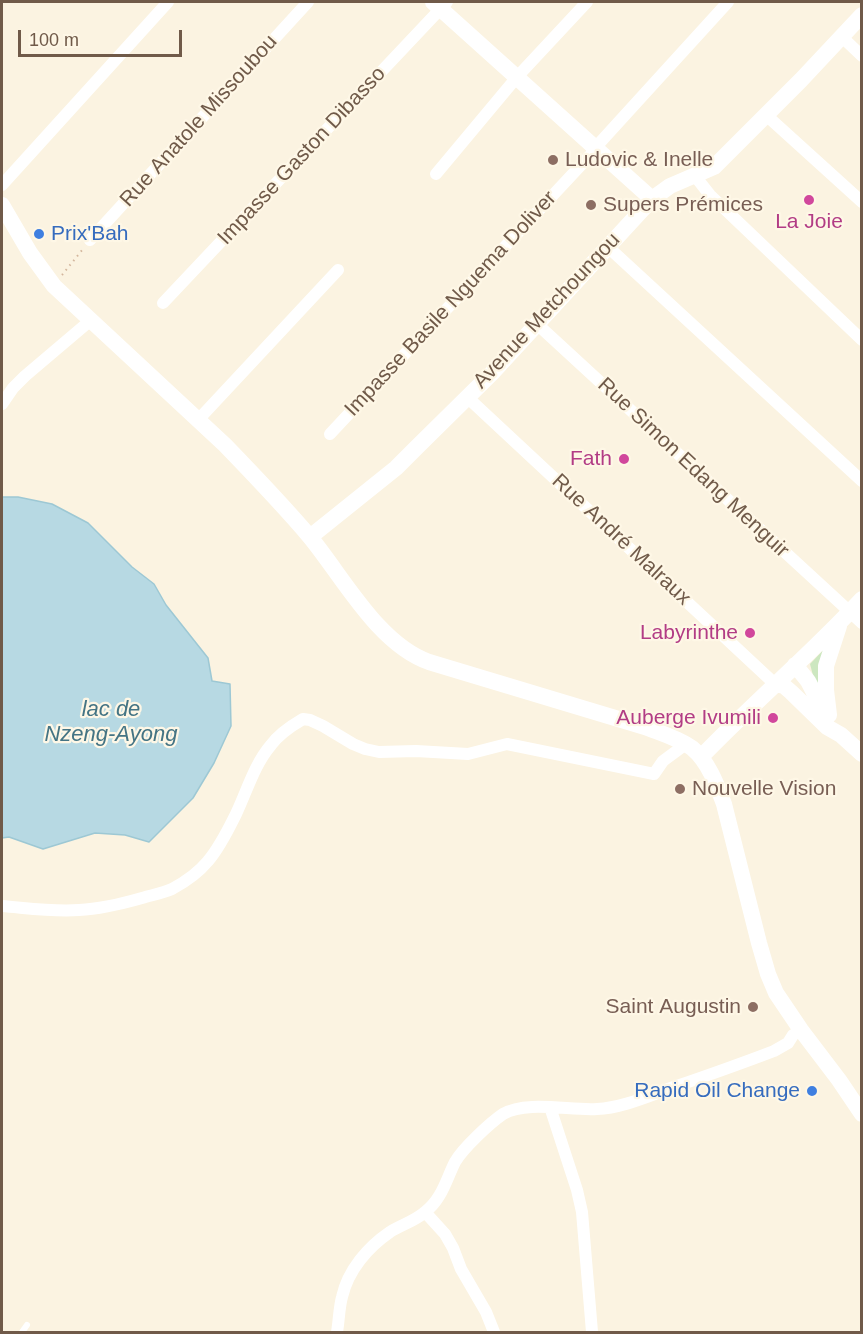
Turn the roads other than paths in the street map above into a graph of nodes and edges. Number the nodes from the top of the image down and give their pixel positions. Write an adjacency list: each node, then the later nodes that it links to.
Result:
1 (168, 2): 14 (street)
2 (308, 2): 18 (street, Rue Anatole Missoubou)
3 (587, 2): 9 (street)
4 (728, 2): 11 (street, Impasse Basile Nguema Doliver)
5 (440, 4): 9 (street); 21 (street, Impasse Gaston Dibasso)
6 (861, 15): 7 (street, Avenue Metchoungou)
7 (842, 37): 8 (street); 10 (street, Avenue Metchoungou)
8 (861, 56)
9 (517, 77): 11 (street); 12 (street)
10 (766, 115): 13 (street, Avenue Metchoungou); 16 (street)
11 (596, 148): 15 (street); 28 (street, Impasse Basile Nguema Doliver)
12 (436, 174)
13 (695, 176): 15 (street, Avenue Metchoungou); 24 (street)
14 (2, 185)
15 (651, 199): 19 (street, Avenue Metchoungou)
16 (861, 202)
17 (2, 205): 22 (street)
18 (90, 240)
19 (608, 247): 23 (street, Avenue Metchoungou); 29 (street)
20 (338, 270): 27 (street)
21 (163, 303)
22 (91, 320): 26 (street); 27 (street)
23 (537, 324): 25 (street, Avenue Metchoungou); 32 (street, Rue Simon Edang Menguir)
24 (861, 340)
25 (467, 397): 30 (street, Avenue Metchoungou); 34 (street, Rue André Malraux)
26 (2, 404)
27 (198, 420): 30 (street)
28 (330, 434)
29 (861, 481)
30 (310, 537): 38 (street)
31 (861, 599): 32 (street)
32 (850, 619): 33 (street); 36 (street)
33 (792, 668): 34 (street); 35 (street); 36 (street)
34 (775, 684): 35 (street); 40 (street)
35 (801, 701): 37 (street)
36 (829, 715): 37 (street)
37 (841, 735): 39 (street)
38 (686, 744): 40 (street); 41 (street)
39 (861, 754)
40 (701, 757): 42 (street)
41 (2, 906)
42 (801, 1030): 43 (street); 44 (street)
43 (550, 1107): 45 (street); 50 (street)
44 (861, 1114)
45 (425, 1212): 48 (street); 49 (street)
46 (27, 1325): 47 (lane)
47 (22, 1332)
48 (337, 1332)
49 (494, 1332)
50 (592, 1332)

